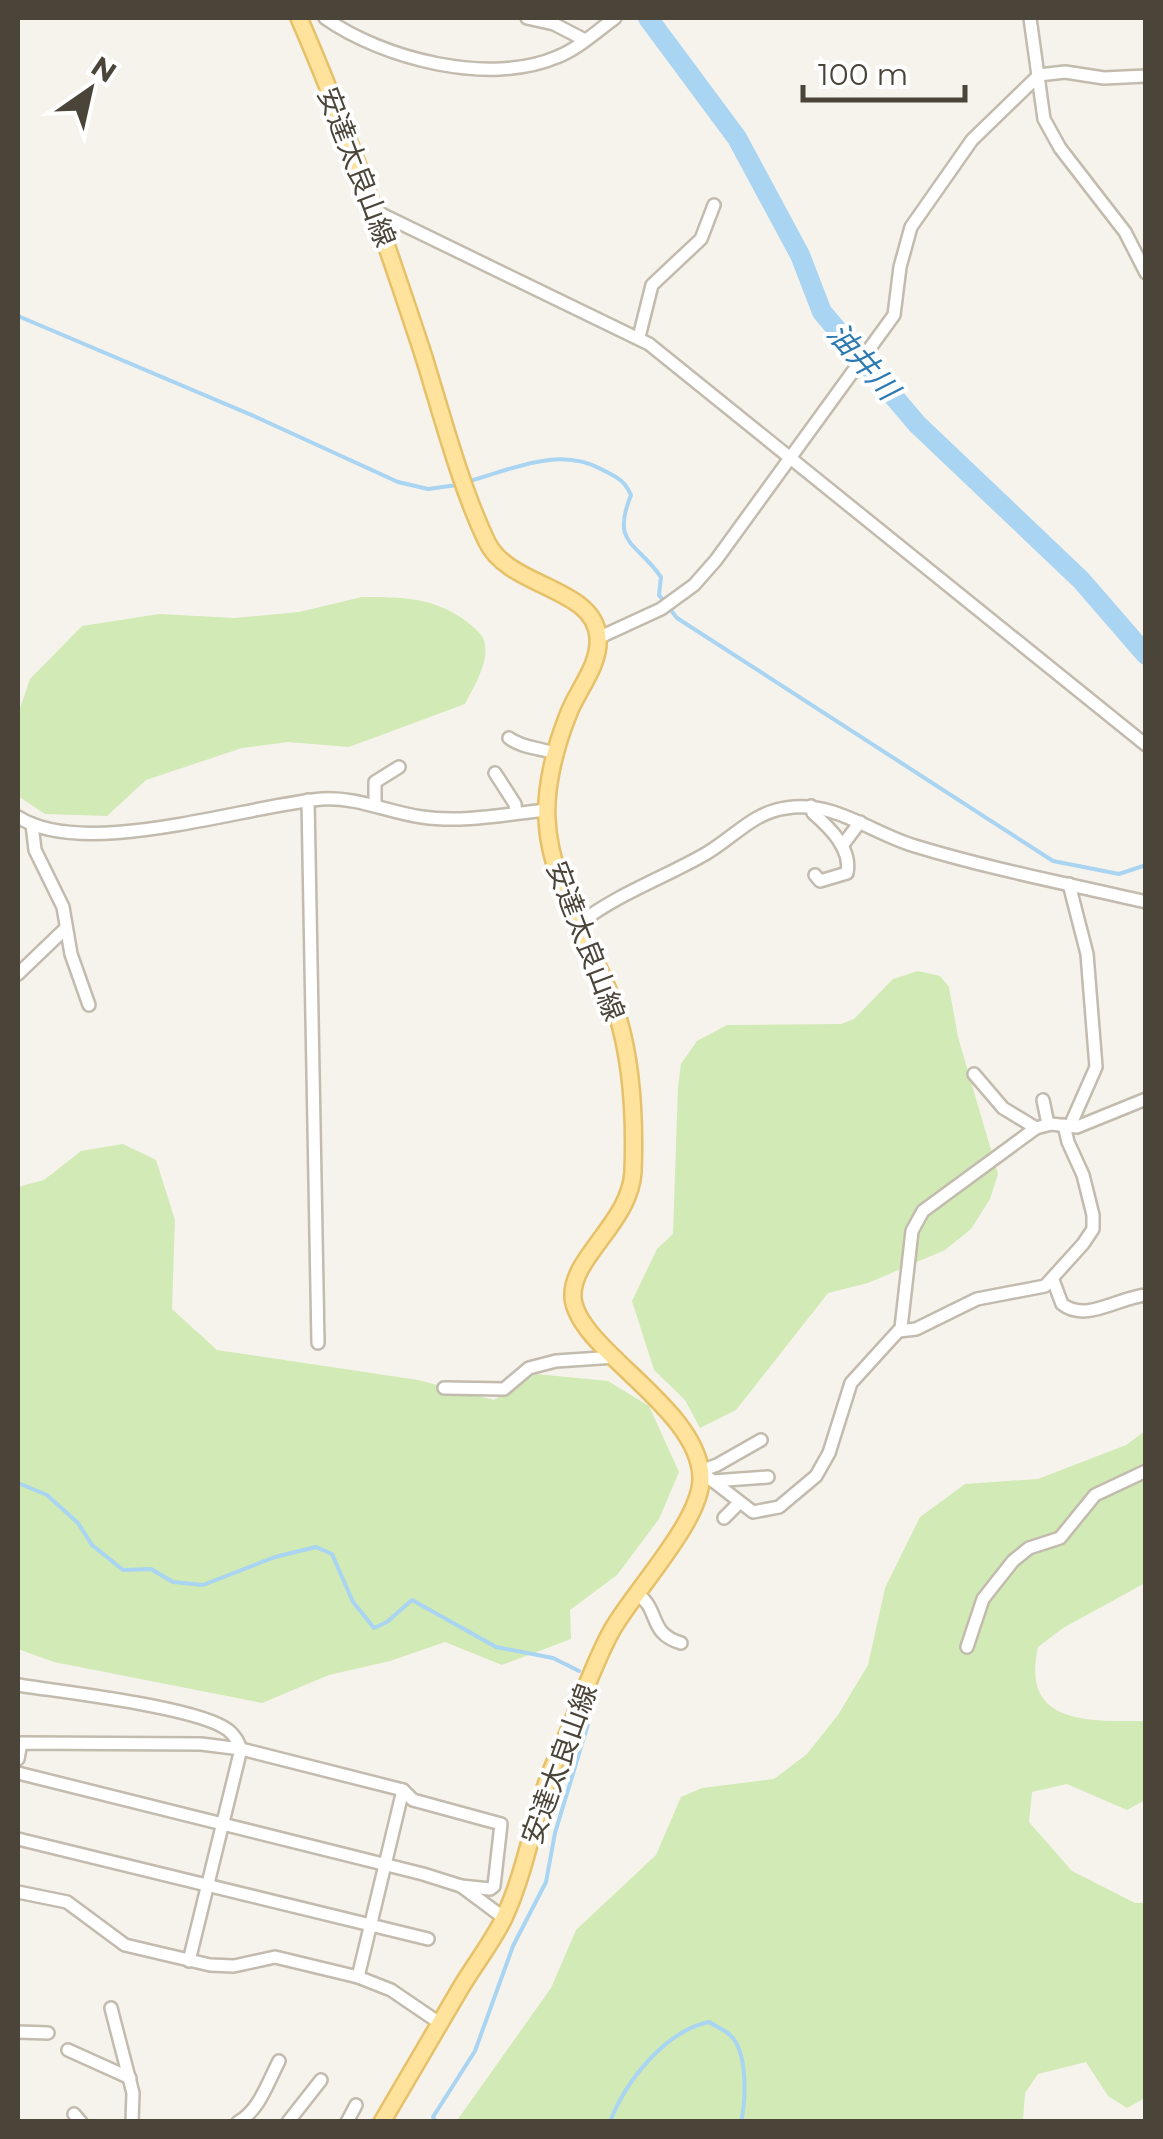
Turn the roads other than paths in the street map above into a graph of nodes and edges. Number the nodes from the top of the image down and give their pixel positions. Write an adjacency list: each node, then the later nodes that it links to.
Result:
1 (299, 18): 10 (main road, 安達太良山線)
2 (325, 18): 6 (street)
3 (527, 18): 6 (street)
4 (615, 18): 6 (street)
5 (1030, 18): 7 (street)
6 (585, 40)
7 (1039, 75): 8 (street); 11 (street); 13 (street)
8 (1146, 76)
9 (714, 205): 12 (street)
10 (375, 211): 12 (street); 14 (main road, 安達太良山線)
11 (1146, 273)
12 (638, 337): 13 (street)
13 (792, 456): 14 (street); 16 (street)
14 (598, 638): 17 (main road, 安達太良山線)
15 (509, 738): 17 (street)
16 (1146, 745)
17 (557, 754): 23 (main road, 安達太良山線)
18 (399, 768): 21 (street)
19 (495, 773): 24 (street)
20 (308, 800): 21 (street); 27 (street); 44 (street)
21 (374, 804): 24 (street)
22 (811, 806): 26 (street); 28 (street); 32 (street)
23 (547, 810): 24 (street); 32 (main road, 安達太良山線)
24 (516, 813)
25 (18, 816): 27 (street)
26 (860, 822): 28 (street); 30 (street)
27 (32, 824): 33 (street)
28 (842, 846): 29 (street)
29 (815, 875)
30 (1069, 884): 31 (street); 40 (street)
31 (1146, 902)
32 (580, 923): 45 (main road, 安達太良山線)
33 (66, 928): 34 (street); 35 (street)
34 (18, 974)
35 (89, 1005)
36 (974, 1074): 39 (street)
37 (1146, 1099): 40 (street)
38 (1043, 1100): 39 (street)
39 (1042, 1126): 40 (street); 43 (street)
40 (1067, 1126): 41 (street)
41 (1054, 1280): 42 (street); 43 (street)
42 (1146, 1296)
43 (899, 1331): 51 (street)
44 (318, 1343)
45 (616, 1356): 46 (street); 49 (main road, 安達太良山線)
46 (444, 1388)
47 (762, 1440): 49 (street)
48 (1145, 1472): 55 (street)
49 (707, 1476): 50 (street); 51 (street); 53 (main road, 安達太良山線)
50 (768, 1477)
51 (739, 1503): 52 (street)
52 (724, 1518)
53 (636, 1593): 54 (street); 67 (main road, 安達太良山線)
54 (681, 1643)
55 (967, 1647)
56 (18, 1685): 57 (street)
57 (241, 1749): 58 (street); 60 (street); 61 (street)
58 (18, 1759)
59 (18, 1773): 61 (street)
60 (403, 1790): 63 (street); 65 (street)
61 (222, 1824): 63 (street); 64 (street)
62 (18, 1839): 64 (street)
63 (384, 1863): 65 (street); 68 (street)
64 (206, 1885): 68 (street); 70 (street)
65 (461, 1886): 67 (street)
66 (18, 1892): 70 (street)
67 (504, 1918): 73 (main road, 安達太良山線)
68 (370, 1925): 69 (street); 71 (street)
69 (428, 1939)
70 (189, 1961): 71 (street)
71 (358, 1977): 73 (street)
72 (111, 2008): 78 (street)
73 (441, 2024): 85 (main road, 安達太良山線)
74 (18, 2032): 75 (street)
75 (48, 2034)
76 (68, 2050): 78 (street)
77 (279, 2061): 82 (street)
78 (130, 2078): 81 (street)
79 (321, 2080): 83 (street)
80 (356, 2105): 84 (street)
81 (132, 2122)
82 (238, 2122)
83 (288, 2122)
84 (347, 2122)
85 (382, 2122)

